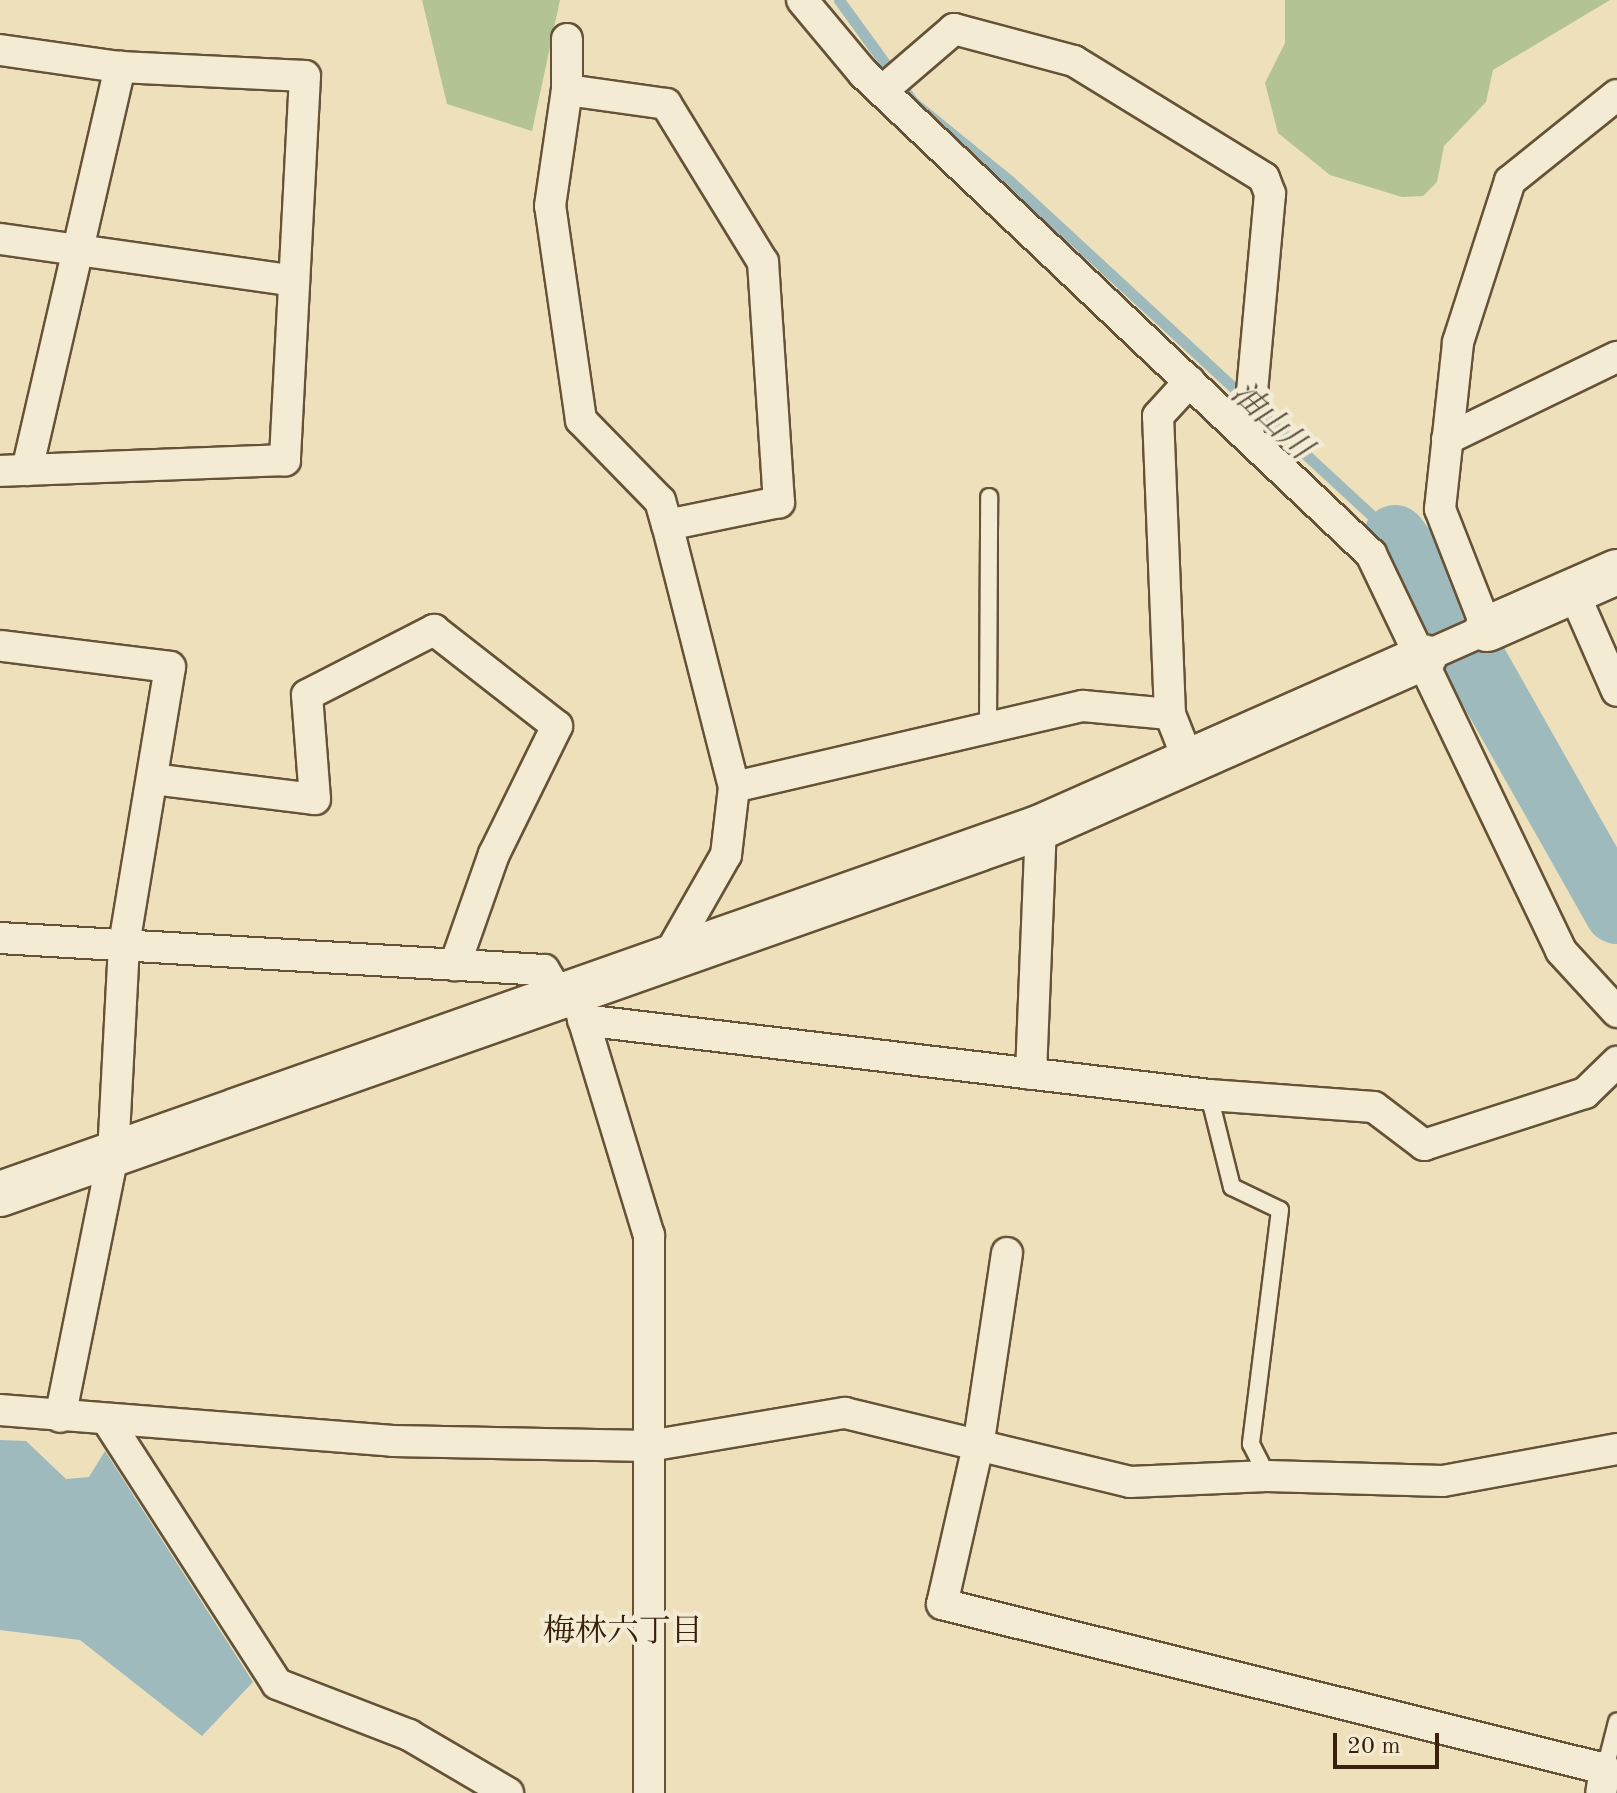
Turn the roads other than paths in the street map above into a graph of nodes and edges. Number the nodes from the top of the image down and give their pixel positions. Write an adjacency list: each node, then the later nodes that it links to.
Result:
1 (802, 0): 6 (street)
2 (567, 39): 5 (street)
3 (0, 50): 4 (street)
4 (120, 67): 9 (street); 10 (street)
5 (567, 90): 17 (street); 17 (street)
6 (882, 91): 12 (street); 13 (street)
7 (1617, 95): 14 (street)
8 (0, 239): 9 (street)
9 (73, 250): 10 (street); 15 (street)
10 (294, 281): 15 (street)
11 (1617, 357): 14 (street)
12 (1190, 381): 13 (street); 24 (street)
13 (1248, 435): 22 (street)
14 (1447, 439): 20 (street)
15 (14, 470)
16 (989, 497): 25 (lane)
17 (667, 525): 28 (street)
18 (1617, 572): 19 (street)
19 (1573, 591): 20 (street); 23 (street)
20 (1487, 629): 22 (street)
21 (1, 649): 27 (street)
22 (1424, 657): 26 (street); 35 (street)
23 (1617, 691)
24 (1170, 714): 25 (street); 26 (street)
25 (988, 725): 28 (street)
26 (1189, 762): 29 (street)
27 (152, 779): 31 (street); 33 (street)
28 (734, 787): 32 (street)
29 (1041, 827): 32 (street); 37 (street)
30 (0, 938): 31 (street)
31 (124, 945): 33 (street); 39 (street)
32 (666, 960): 34 (street)
33 (455, 965): 34 (street)
34 (573, 1003): 37 (street); 39 (street); 45 (street)
35 (1617, 1012)
36 (1617, 1062): 38 (street)
37 (1031, 1074): 38 (street)
38 (1209, 1095): 48 (lane)
39 (113, 1155): 40 (street); 43 (street)
40 (0, 1194)
41 (1007, 1253): 46 (street)
42 (0, 1410): 43 (street)
43 (60, 1417): 44 (street)
44 (109, 1423): 45 (street); 51 (street)
45 (649, 1446): 46 (street); 52 (street)
46 (978, 1446): 48 (street); 50 (street)
47 (1617, 1449): 48 (street)
48 (1267, 1476)
49 (1617, 1722): 50 (lane)
50 (1603, 1781)
51 (508, 1793)
52 (649, 1793)

